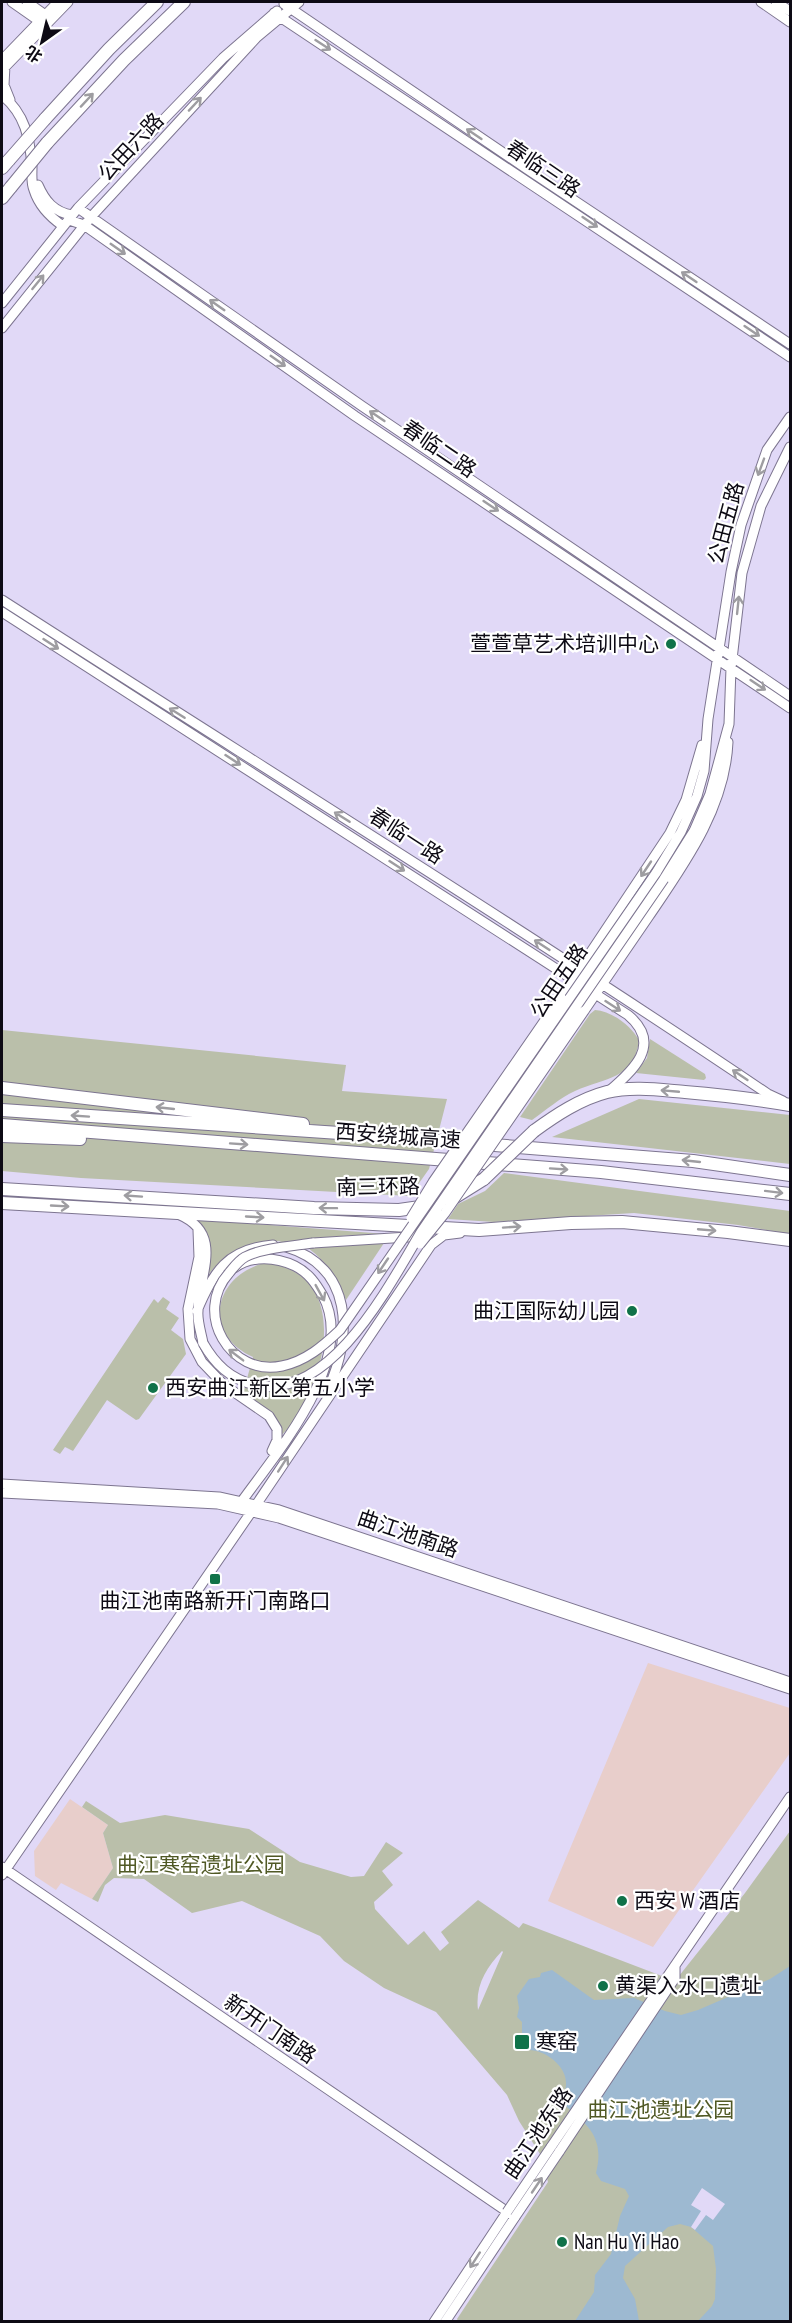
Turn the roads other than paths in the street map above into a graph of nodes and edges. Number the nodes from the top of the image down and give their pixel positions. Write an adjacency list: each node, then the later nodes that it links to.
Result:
1 (12, 2): 13 (main road)
2 (27, 2): 13 (main road)
3 (58, 2): 13 (main road)
4 (68, 2): 13 (main road)
5 (157, 2): 18 (highway, bridge)
6 (184, 2): 20 (highway, one-way to 6, bridge)
7 (299, 2): 10 (main road, 公田六路)
8 (761, 2): 14 (main road)
9 (776, 2): 11 (main road)
10 (287, 5): 12 (main road, 公田六路); 25 (main road, 春临三路, one-way to 10)
11 (790, 11)
12 (277, 15): 21 (main road, 公田六路); 22 (main road, 公田六路, one-way to 12); 26 (main road, 春临三路, one-way to 26)
13 (44, 19): 15 (main road)
14 (790, 22)
15 (3, 65): 17 (main road)
16 (2, 95): 17 (main road)
17 (12, 105): 19 (main road)
18 (5, 164)
19 (32, 177): 21 (main road); 21 (main road)
20 (2, 198)
21 (71, 217): 22 (main road, 春临二路); 22 (main road, 春临二路); 23 (main road, 公田六路)
22 (87, 221): 24 (main road, 公田六路, one-way to 22); 31 (main road, 春临二路)
23 (2, 303)
24 (2, 327)
25 (790, 344)
26 (790, 357)
27 (790, 417): 31 (main road, 公田五路, one-way to 31)
28 (790, 447): 32 (main road, 公田五路, one-way to 28)
29 (2, 600): 37 (main road, 春临一路, one-way to 29)
30 (2, 612): 38 (main road, 春临一路, one-way to 38)
31 (719, 653): 32 (main road, 春临二路); 35 (main road, 公田五路)
32 (732, 663): 33 (main road, 春临二路); 34 (main road, 春临二路, one-way to 34); 36 (main road, 公田五路)
33 (790, 696)
34 (790, 708)
35 (708, 719): 37 (main road, one-way to 37); 58 (main road, 公田五路, bridge)
36 (729, 724): 39 (main road); 60 (main road, 公田五路, bridge)
37 (580, 969): 38 (main road); 39 (main road, 春临一路)
38 (573, 980): 40 (main road, 春临一路); 58 (main road, bridge)
39 (603, 984): 40 (main road); 43 (main road, 春临一路, one-way to 39)
40 (596, 995): 42 (main road, 春临一路, one-way to 42); 60 (main road, bridge)
41 (2, 1090): 46 (highway, one-way to 41)
42 (607, 1092): 43 (highway, 南三环路, one-way to 42); 50 (highway, 南三环路, one-way to 50, bridge)
43 (790, 1104)
44 (2, 1110): 46 (highway, 西安绕城高速, one-way to 44)
45 (2, 1125): 48 (highway, 西安绕城高速)
46 (369, 1135): 49 (highway, 西安绕城高速, one-way to 46)
47 (2, 1136): 48 (highway)
48 (181, 1140): 51 (highway, 西安绕城高速, one-way to 51)
49 (790, 1175)
50 (2, 1189)
51 (790, 1194)
52 (2, 1203): 53 (highway, 南三环路, one-way to 53)
53 (172, 1212): 54 (main road); 55 (highway, 南三环路, one-way to 55)
54 (198, 1230): 61 (main road); 63 (main road)
55 (479, 1230): 56 (main road); 57 (highway, 南三环路, one-way to 57)
56 (444, 1235): 59 (main road, bridge); 62 (main road)
57 (790, 1240)
58 (396, 1247): 59 (main road, 公田五路, one-way to 59, bridge)
59 (231, 1271): 63 (main road, one-way to 63, bridge)
60 (398, 1272): 61 (main road, 公田五路, bridge)
61 (197, 1311): 62 (main road)
62 (315, 1414): 67 (main road, 新开门南路, one-way to 62)
63 (266, 1467): 66 (main road)
64 (2, 1484): 66 (main road)
65 (2, 1493): 67 (main road, 曲江池南路)
66 (242, 1501): 67 (main road)
67 (253, 1509): 68 (main road, 曲江池南路); 69 (main road, 曲江池南路); 71 (main road, 新开门南路)
68 (790, 1682)
69 (790, 1689)
70 (790, 1797): 72 (main road, 曲江池东路, bridge)
71 (2, 1870): 72 (main road, 新开门南路)
72 (511, 2214): 73 (main road, 曲江池东路, one-way to 73); 74 (main road, 曲江池东路)
73 (435, 2322)
74 (445, 2322)

